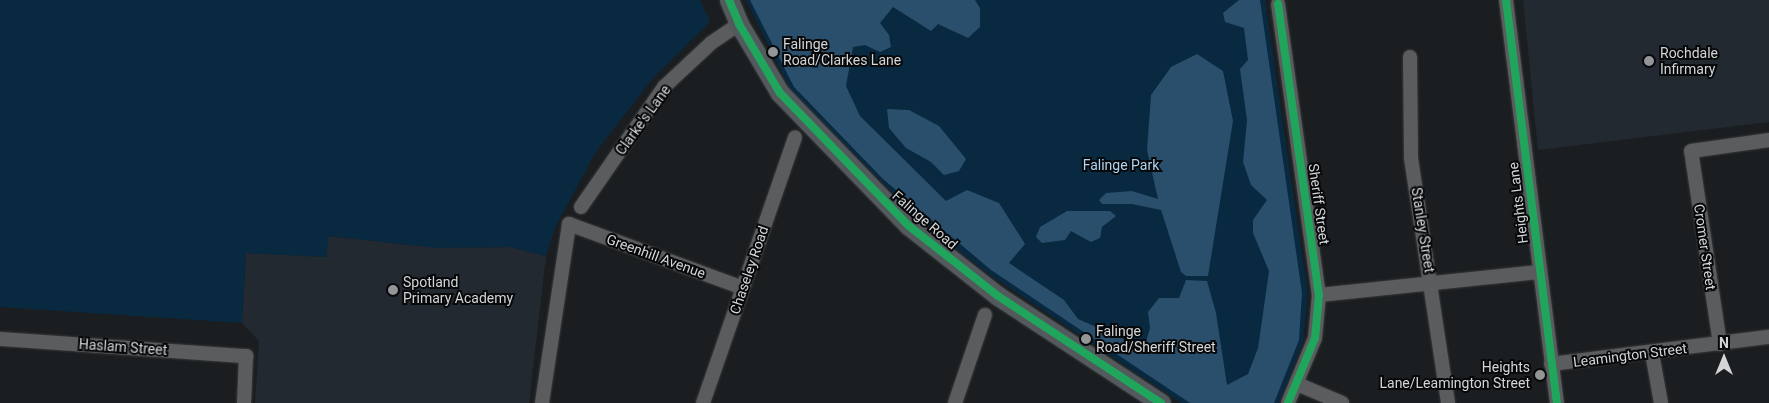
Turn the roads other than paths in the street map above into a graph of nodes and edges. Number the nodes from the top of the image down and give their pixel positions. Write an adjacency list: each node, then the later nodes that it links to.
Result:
1 (729, 0): 4 (main road, Falinge Road)
2 (1506, 0): 9 (street, Heights Lane)
3 (1278, 4): 12 (street, Sheriff Street)
4 (739, 24): 8 (street, Clarke's Lane); 24 (main road, Falinge Road)
5 (1410, 56): 10 (street, Stanley Street)
6 (795, 138): 11 (street, Chaseley Road)
7 (1769, 140): 16 (street, Cromer Street)
8 (581, 207)
9 (1539, 272): 10 (street); 18 (street, Heights Lane)
10 (1431, 283): 12 (street); 27 (street, Stanley Street)
11 (743, 288): 21 (street, Greenhill Avenue); 22 (street, Chaseley Road)
12 (1319, 295): 19 (street, Sheriff Street)
13 (984, 314): 23 (street)
14 (1769, 337): 16 (street, Leamington Street)
15 (0, 339): 20 (street, Haslam Street)
16 (1720, 344): 17 (street, Leamington Street)
17 (1652, 353): 18 (street, Leamington Street); 29 (street)
18 (1551, 364): 28 (street, Heights Lane)
19 (1297, 384): 25 (street, Sheriff Street); 26 (street)
20 (244, 403)
21 (542, 403)
22 (703, 403)
23 (955, 403)
24 (1161, 403)
25 (1288, 403)
26 (1342, 403)
27 (1448, 403)
28 (1556, 403)
29 (1661, 403)

